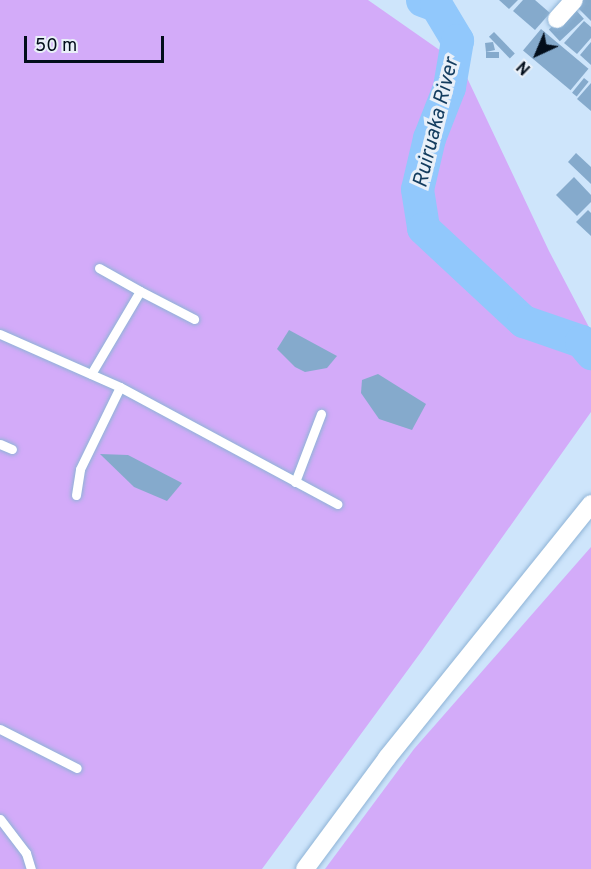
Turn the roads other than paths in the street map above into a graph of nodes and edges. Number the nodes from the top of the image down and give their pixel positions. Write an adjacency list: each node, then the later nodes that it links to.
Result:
1 (574, 0): 2 (street)
2 (557, 19)
3 (99, 268): 4 (lane)
4 (140, 291): 5 (lane); 7 (lane)
5 (194, 319)
6 (0, 334): 7 (lane)
7 (91, 374): 8 (lane)
8 (120, 387): 12 (lane); 13 (lane)
9 (321, 414): 12 (lane)
10 (0, 444): 11 (lane)
11 (12, 449)
12 (295, 482): 14 (lane)
13 (76, 495)
14 (337, 504)
15 (591, 504): 20 (street)
16 (0, 729): 17 (lane)
17 (77, 768)
18 (0, 819): 19 (lane)
19 (31, 869)
20 (305, 869)

